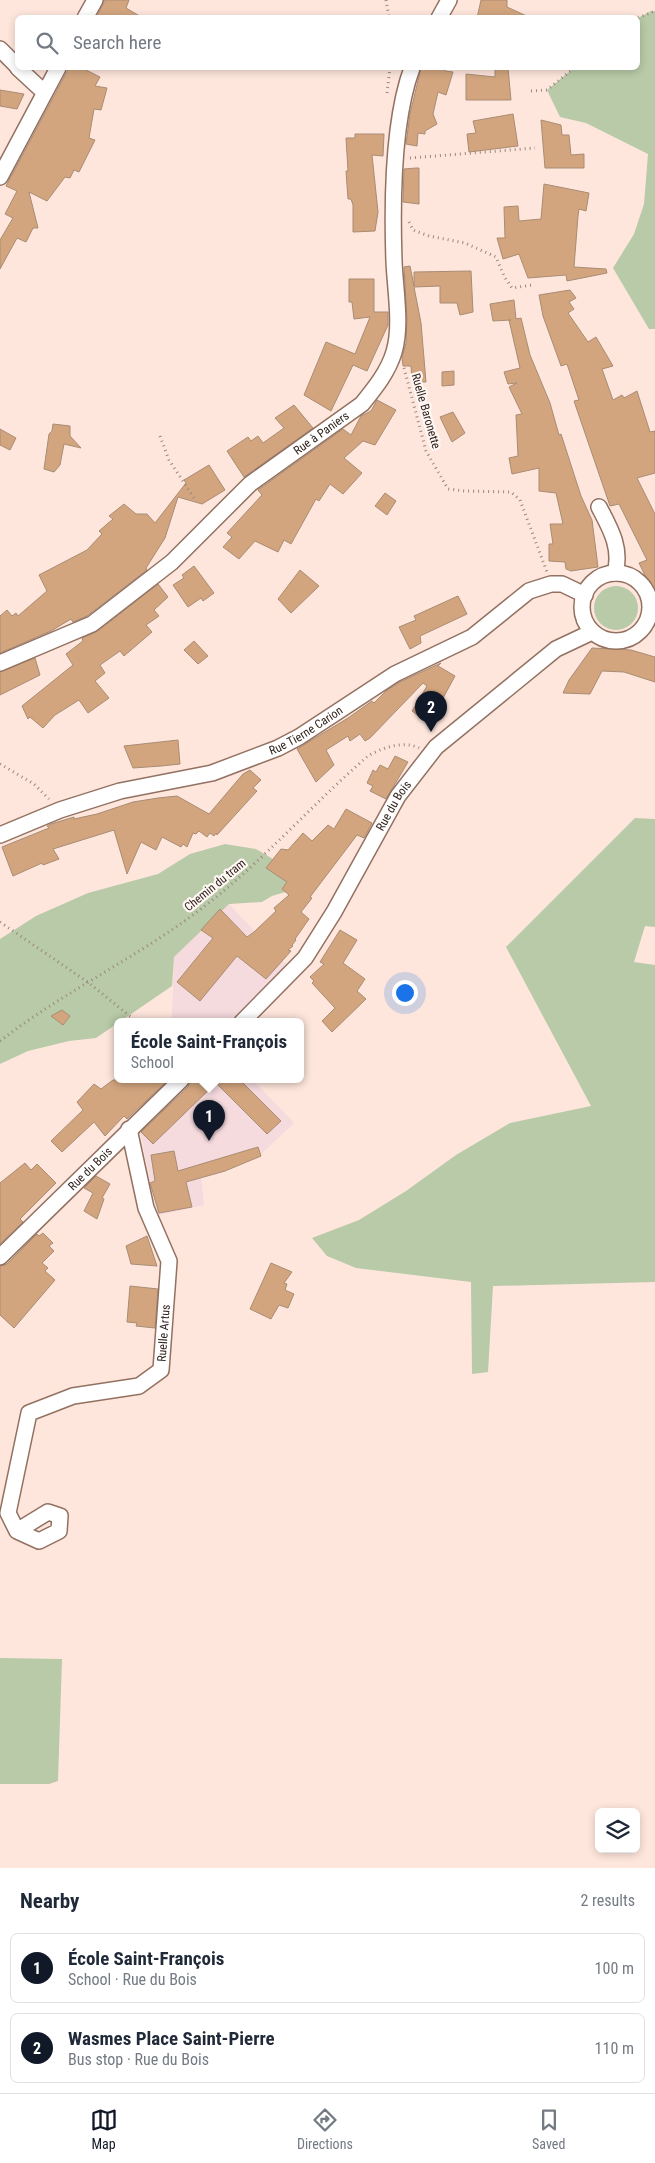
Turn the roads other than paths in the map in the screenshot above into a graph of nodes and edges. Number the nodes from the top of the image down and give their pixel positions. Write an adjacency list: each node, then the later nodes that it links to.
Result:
1 (95, 0): 3 (street)
2 (450, 0): 4 (street)
3 (87, 15)
4 (441, 15)
5 (0, 49): 6 (street)
6 (15, 64)
7 (21, 70): 10 (street)
8 (57, 70): 10 (street)
9 (411, 70): 17 (street, Rue à Paniers)
10 (44, 92): 11 (street)
11 (0, 177)
12 (599, 507): 13 (street)
13 (615, 573): 14 (street); 15 (street)
14 (585, 595): 16 (street); 18 (street, Rue Tierne Carion)
15 (651, 625): 16 (street)
16 (592, 632): 19 (street, Rue du Bois)
17 (0, 663)
18 (0, 834)
19 (246, 1018)
20 (178, 1083): 21 (street, Rue du Bois)
21 (130, 1129): 22 (street, Rue du Bois); 23 (street, Ruelle Artus)
22 (0, 1257)
23 (16, 1531)

